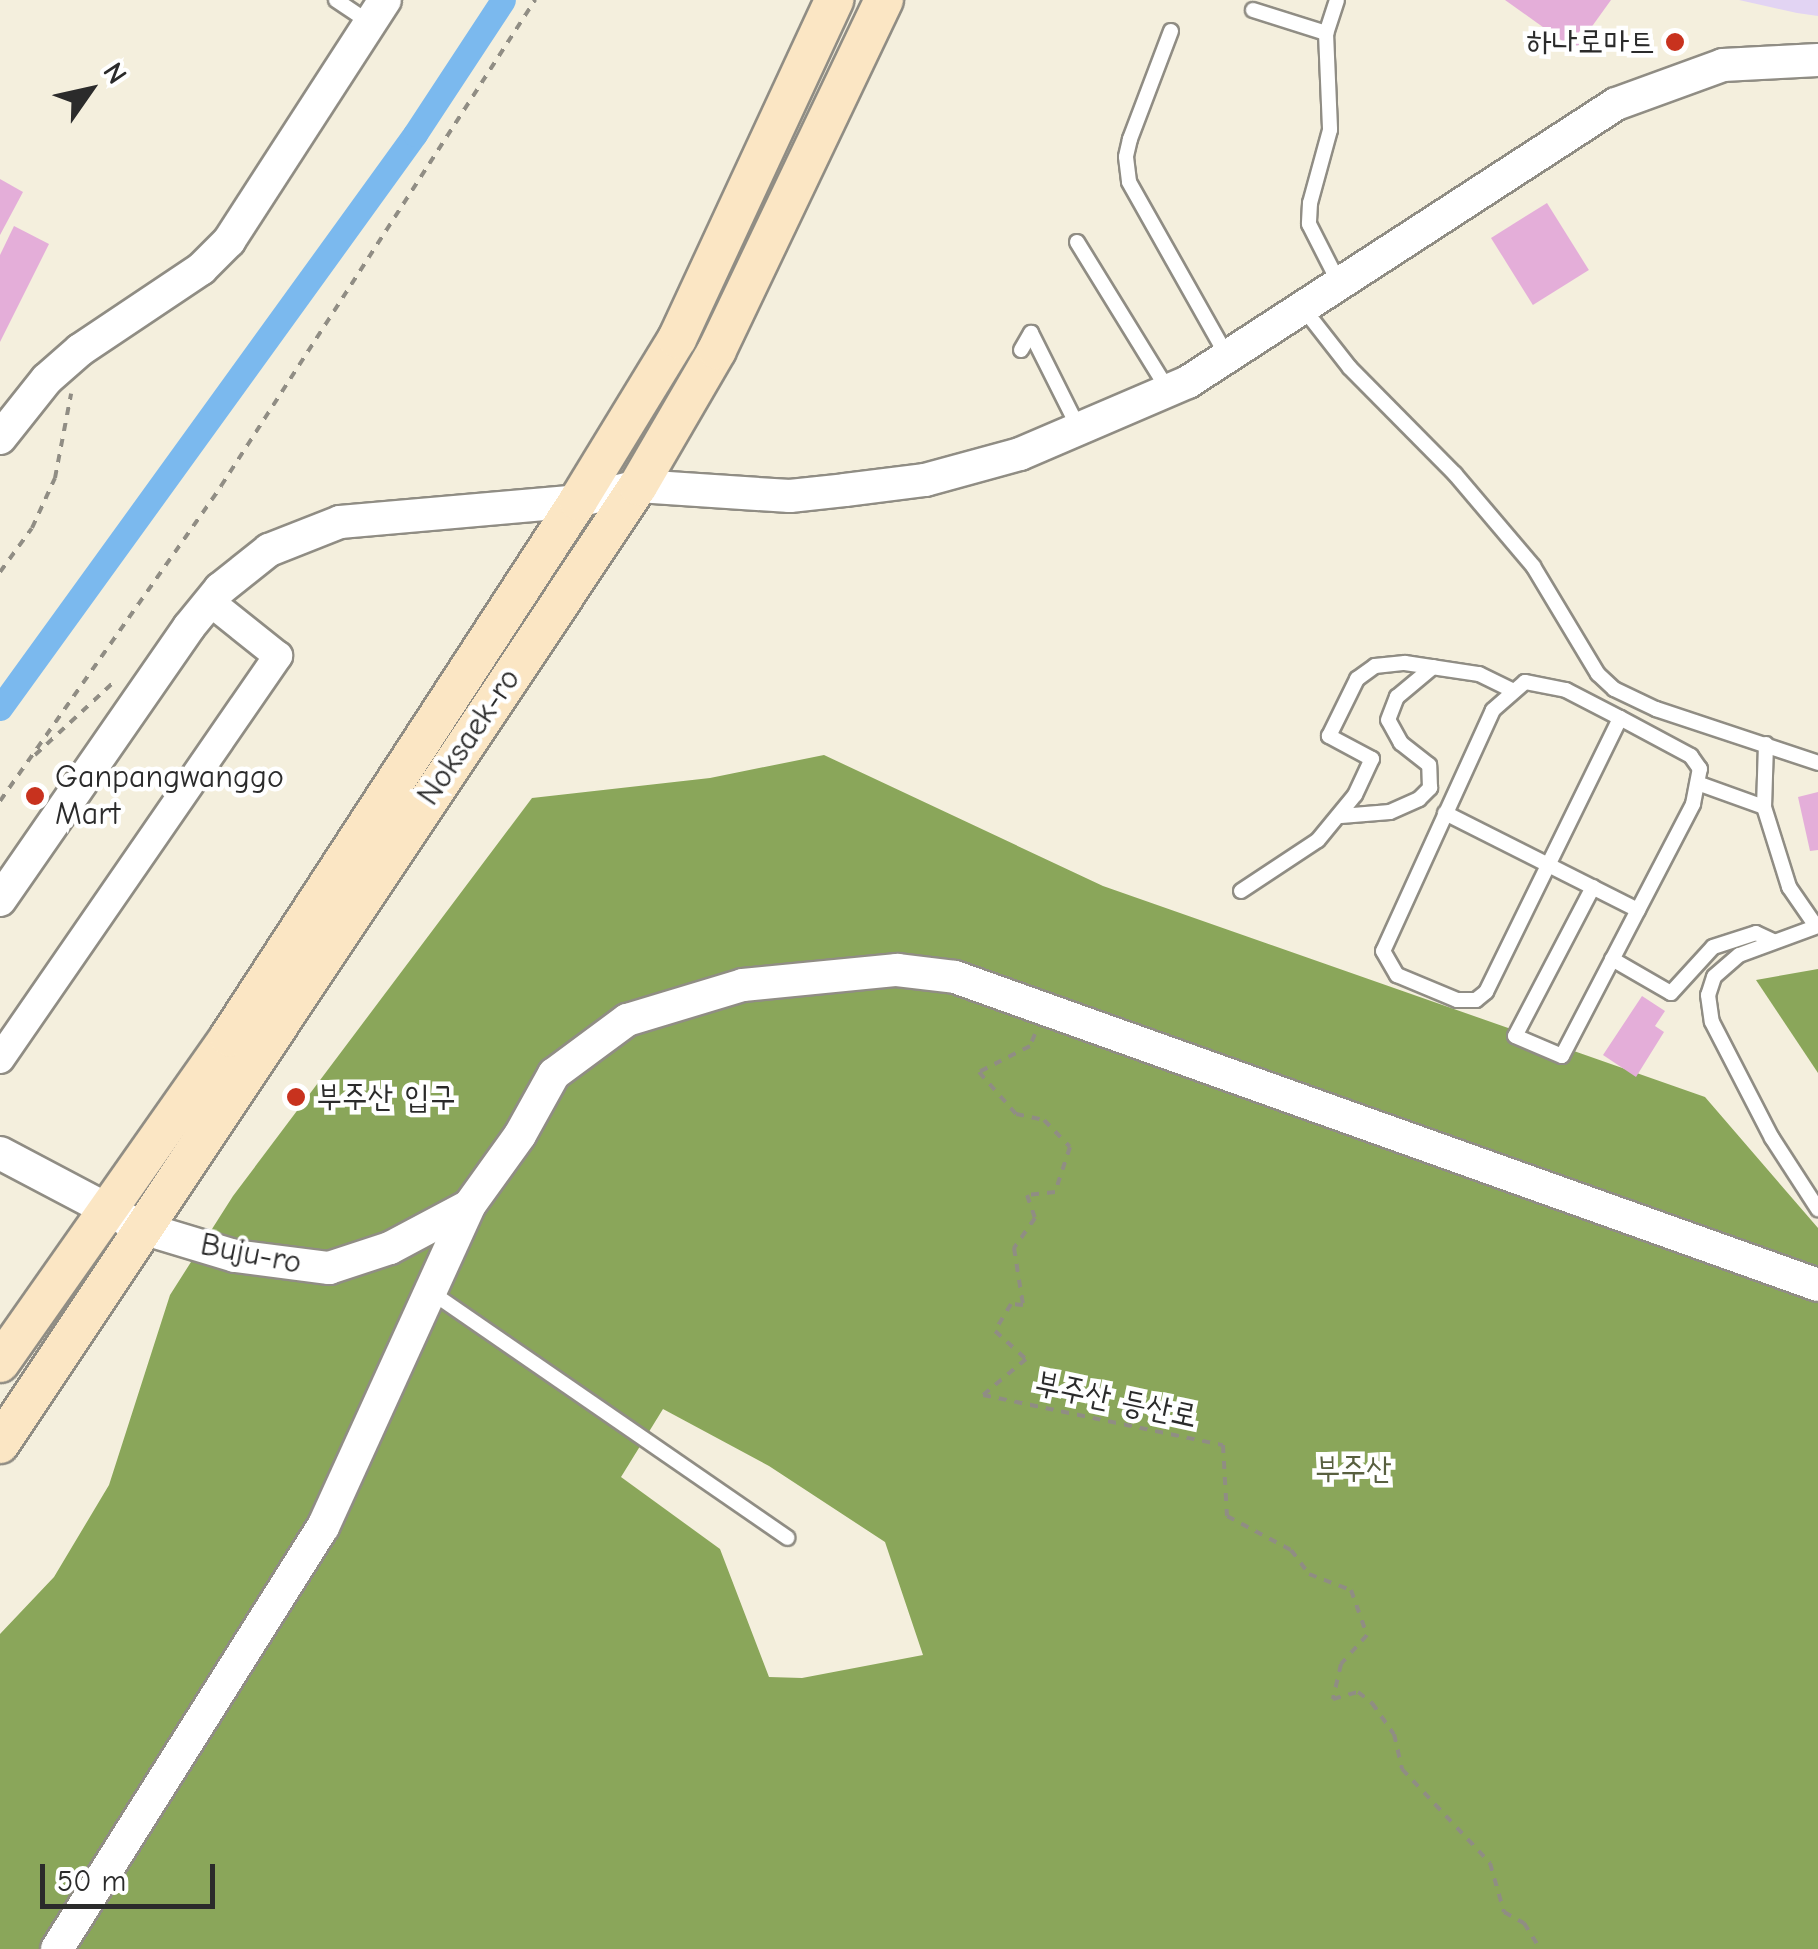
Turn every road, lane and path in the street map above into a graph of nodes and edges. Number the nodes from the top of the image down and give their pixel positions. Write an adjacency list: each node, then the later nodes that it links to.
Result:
1 (336, 0): 7 (lane)
2 (536, 0): 29 (path)
3 (834, 0): 21 (main road, Noksaek-ro)
4 (884, 0): 20 (main road, Noksaek-ro)
5 (1337, 0): 9 (lane)
6 (1252, 10): 9 (lane)
7 (377, 11): 14 (street)
8 (1171, 31): 16 (lane)
9 (1326, 33): 12 (lane)
10 (1818, 60): 12 (street)
11 (1077, 242): 17 (lane)
12 (1340, 284): 13 (street)
13 (1303, 308): 16 (street); 28 (lane)
14 (80, 350): 19 (street); 22 (path)
15 (1020, 350): 18 (lane)
16 (1227, 357): 17 (street)
17 (1168, 392): 18 (street)
18 (1080, 430): 20 (street)
19 (0, 438)
20 (638, 486): 21 (street); 50 (main road, Noksaek-ro)
21 (578, 501): 23 (street); 48 (main road, Noksaek-ro)
22 (0, 572)
23 (209, 601): 39 (street); 45 (street)
24 (1432, 668): 26 (lane); 35 (lane); 35 (lane)
25 (122, 674): 29 (path)
26 (1512, 690): 27 (lane); 34 (lane)
27 (1620, 718): 31 (lane); 36 (lane)
28 (1766, 744): 30 (lane); 33 (lane)
29 (28, 762): 32 (path)
30 (1818, 763)
31 (1700, 784): 33 (lane); 40 (lane)
32 (0, 801)
33 (1764, 807): 41 (lane)
34 (1445, 812): 36 (lane); 36 (lane)
35 (1342, 816): 38 (lane)
36 (1548, 864): 37 (lane)
37 (1593, 887): 40 (lane); 43 (lane)
38 (1241, 891)
39 (0, 900)
40 (1638, 910): 43 (lane)
41 (1817, 926): 42 (lane)
42 (1773, 940): 43 (lane); 49 (lane)
43 (1612, 959)
44 (1045, 1012): 47 (street); 51 (street); 57 (path, 부주산 등산로)
45 (0, 1059)
46 (0, 1153): 48 (street, Buju-ro)
47 (470, 1206): 50 (street, Buju-ro); 52 (street)
48 (108, 1208): 50 (street, Buju-ro); 53 (main road, Noksaek-ro)
49 (1818, 1209)
50 (142, 1228): 54 (main road, Noksaek-ro)
51 (1818, 1285)
52 (430, 1292): 55 (lane); 56 (street)
53 (0, 1364)
54 (0, 1444)
55 (787, 1538)
56 (57, 1949)
57 (1540, 1949)

